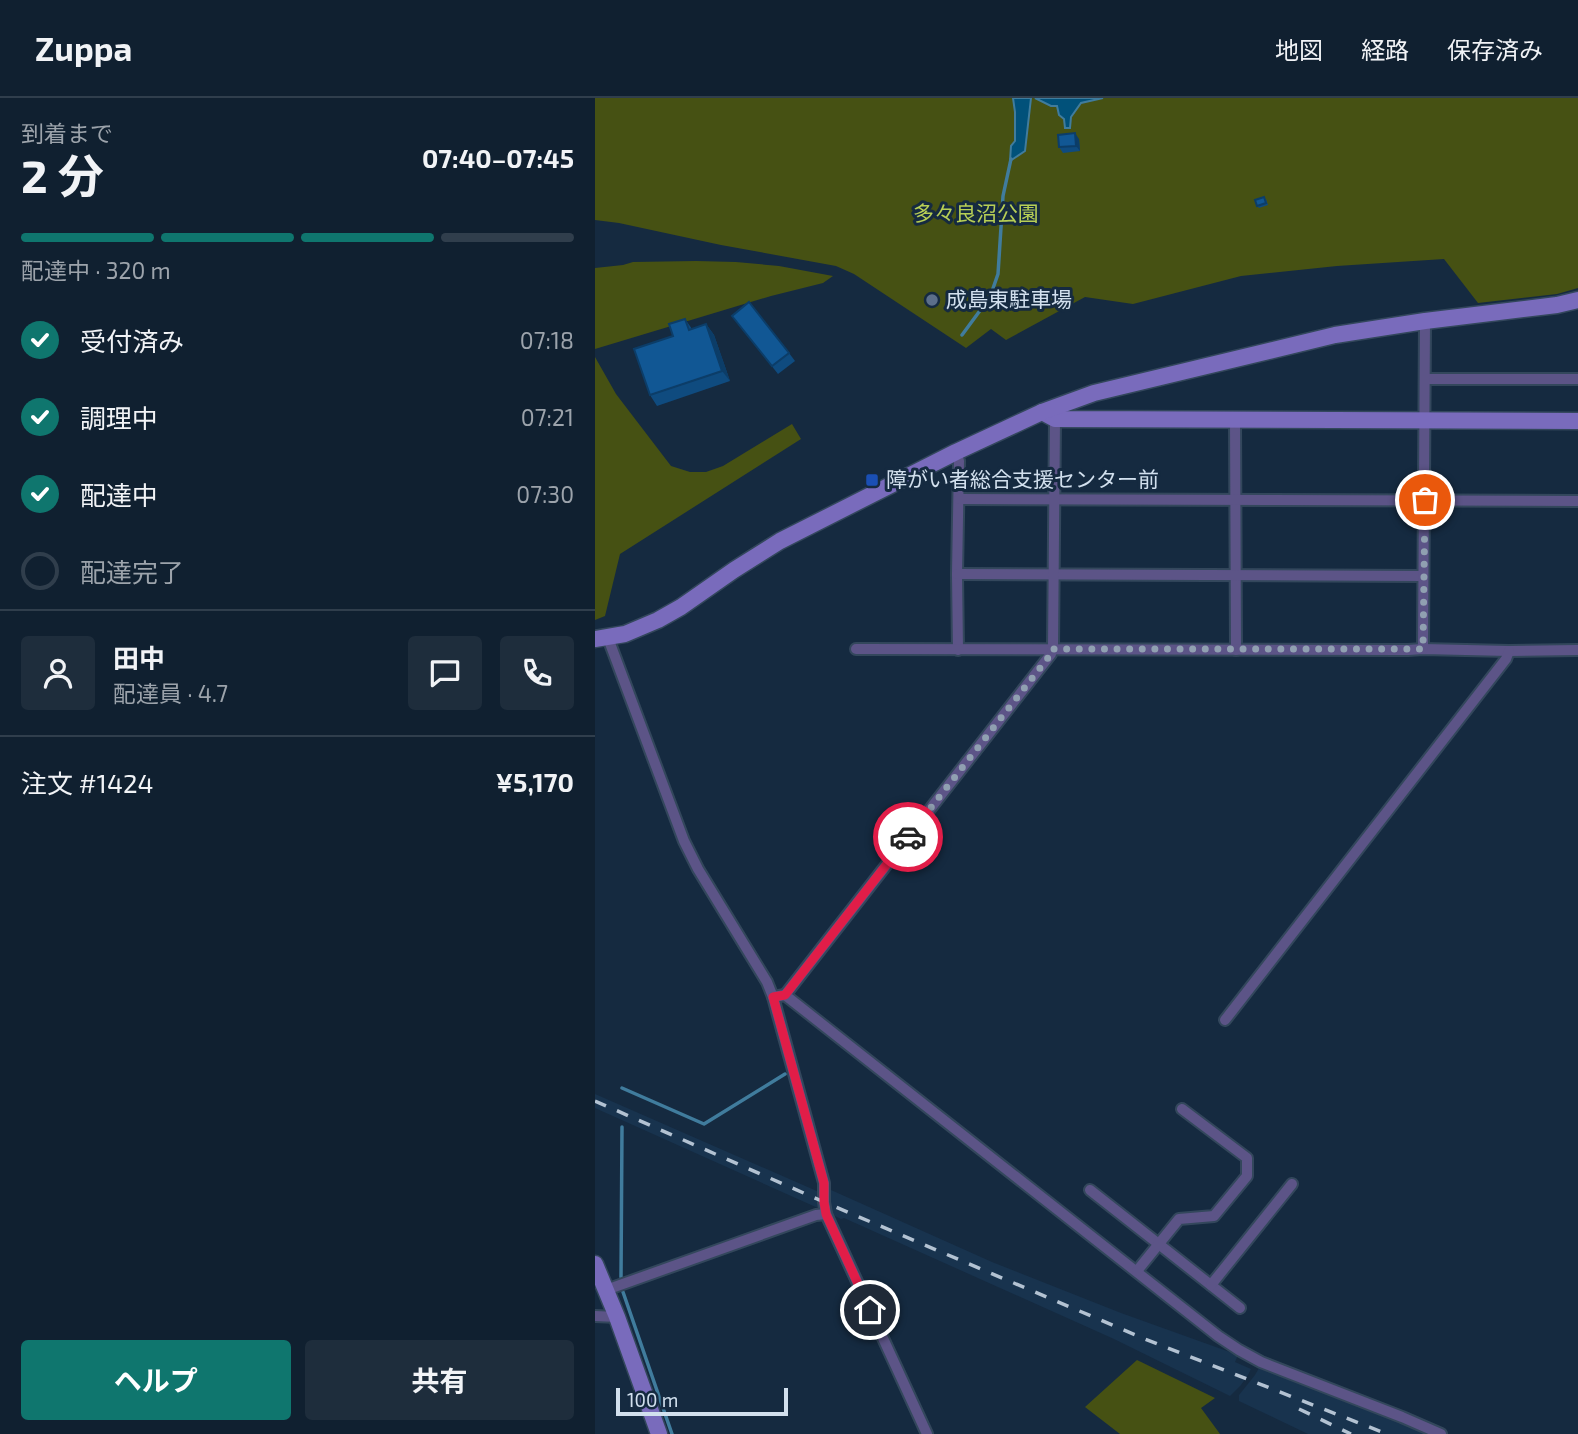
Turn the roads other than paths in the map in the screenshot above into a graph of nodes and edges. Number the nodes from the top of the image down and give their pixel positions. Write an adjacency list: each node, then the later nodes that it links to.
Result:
1 (1578, 300): 2 (street)
2 (1425, 321): 3 (street); 5 (street)
3 (1425, 379): 4 (street); 7 (street)
4 (1578, 379)
5 (1049, 415): 6 (street); 9 (street); 11 (street)
6 (1235, 419): 7 (street); 12 (street)
7 (1425, 420): 8 (street); 13 (street)
8 (1578, 421)
9 (956, 452): 10 (street); 19 (street)
10 (959, 499): 11 (street); 15 (street)
11 (1055, 499): 12 (street); 16 (street)
12 (1235, 500): 13 (street); 17 (street)
13 (1425, 500): 14 (street); 18 (street)
14 (1578, 501)
15 (957, 574): 16 (street); 23 (street)
16 (1053, 575): 17 (street); 21 (street)
17 (1235, 576): 18 (street); 24 (street)
18 (1423, 576): 22 (street)
19 (602, 638): 28 (street)
20 (856, 649): 23 (street)
21 (1052, 649): 23 (street); 24 (street); 27 (street)
22 (1423, 649): 24 (street); 26 (street)
23 (958, 650)
24 (1235, 650)
25 (1578, 650): 26 (street)
26 (1509, 651): 29 (street)
27 (785, 995): 28 (street); 36 (street)
28 (773, 997): 33 (street)
29 (1225, 1020)
30 (1182, 1110): 34 (street)
31 (1292, 1184): 37 (street)
32 (1090, 1190): 34 (street)
33 (826, 1214): 38 (street); 43 (street)
34 (1159, 1244): 36 (street); 37 (street)
35 (595, 1264): 38 (street)
36 (1137, 1271): 44 (street)
37 (1210, 1285): 39 (street)
38 (606, 1290): 41 (street)
39 (1240, 1308)
40 (595, 1316): 41 (street)
41 (617, 1317): 42 (street)
42 (659, 1434)
43 (927, 1434)
44 (1441, 1434)

